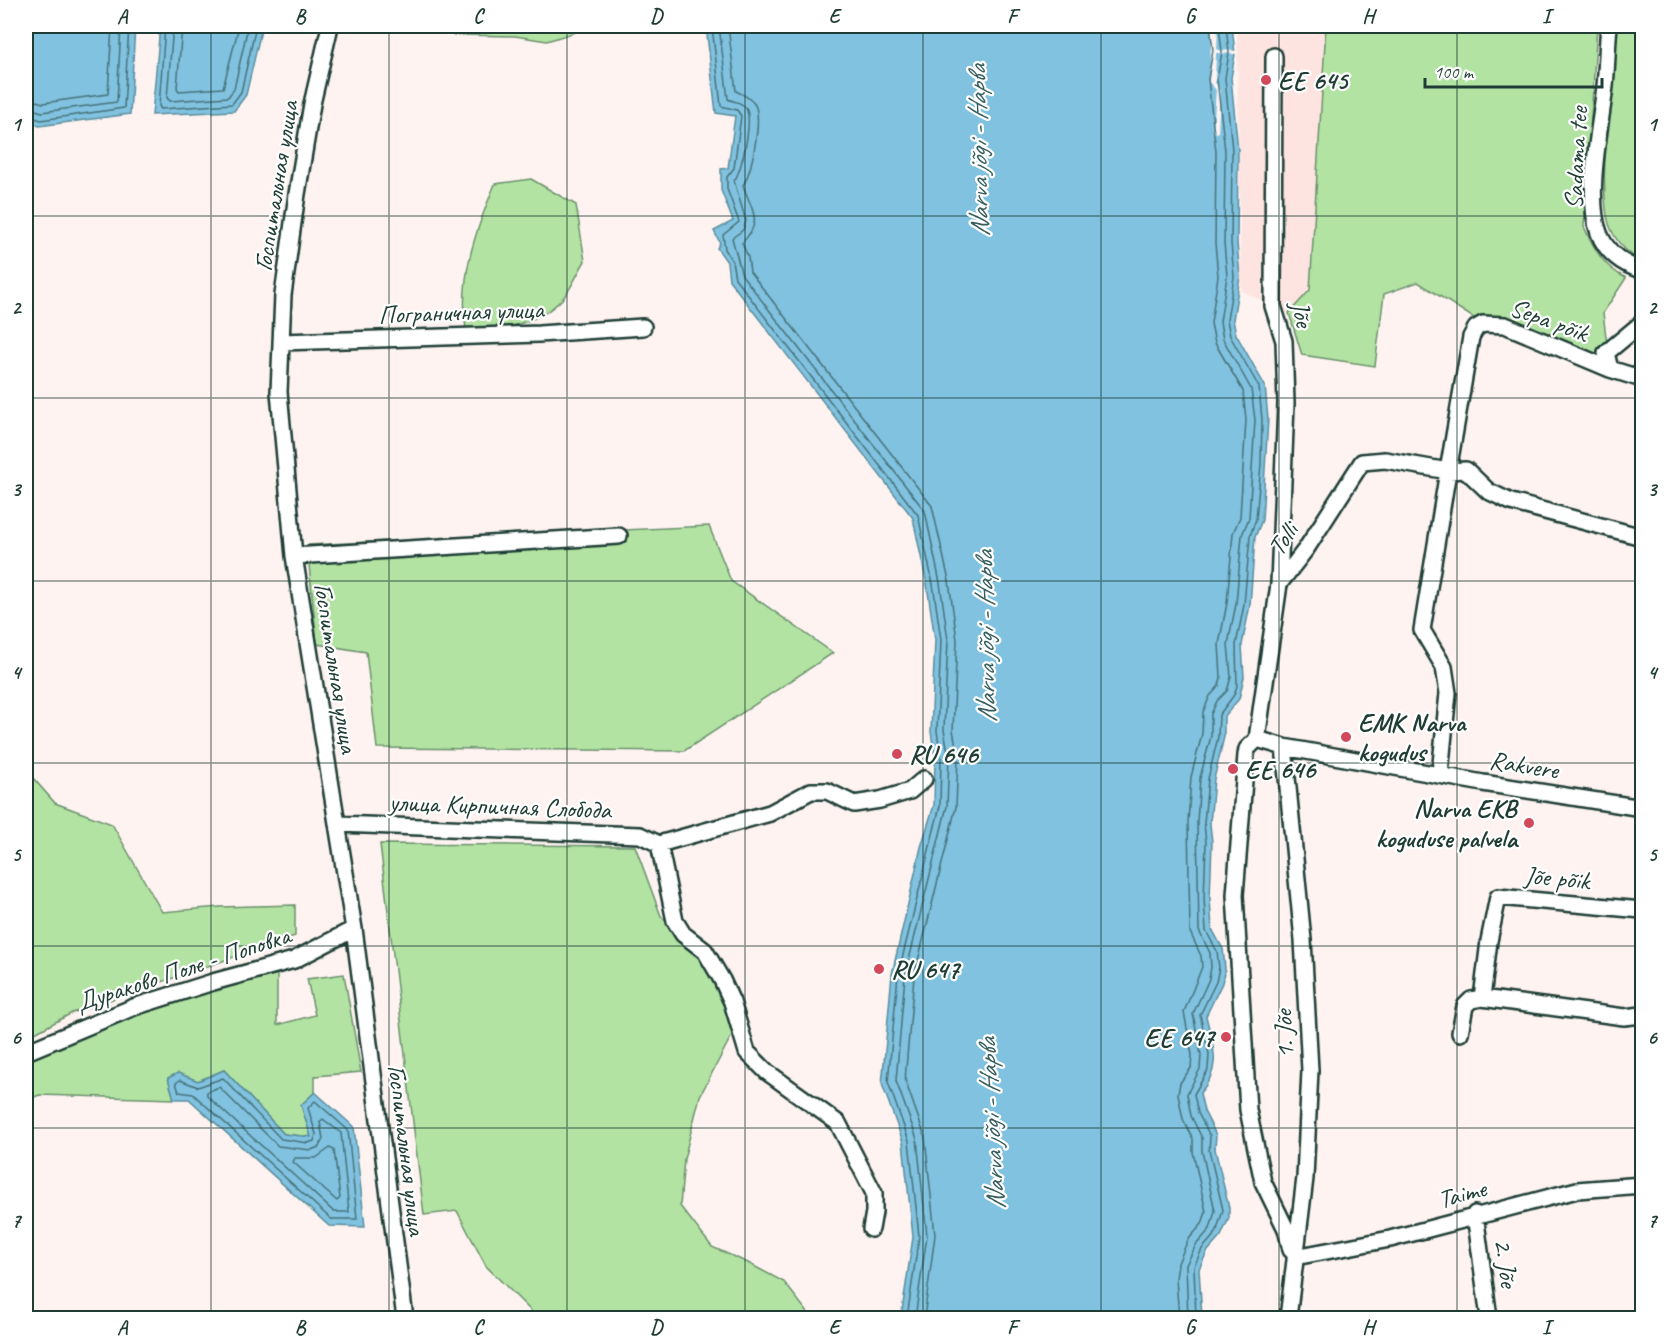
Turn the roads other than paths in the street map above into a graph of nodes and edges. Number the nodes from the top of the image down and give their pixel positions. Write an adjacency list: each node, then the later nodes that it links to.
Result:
1 (330, 26): 7 (street, Госпитальная улица)
2 (1609, 26): 4 (street, Sadama tee)
3 (1274, 56): 14 (street, Jõe)
4 (1642, 270)
5 (1642, 323): 8 (street)
6 (643, 327): 7 (street, Пограничная улица)
7 (281, 342): 13 (street, Госпитальная улица)
8 (1610, 369): 9 (street, Sepa põik); 10 (street, Sepa põik)
9 (1642, 379)
10 (1448, 471): 12 (street, Tolli); 14 (street, Tolli); 17 (street)
11 (619, 536): 13 (street)
12 (1642, 537)
13 (294, 556): 20 (street, Госпитальная улица)
14 (1279, 584): 15 (street, Tolli)
15 (1257, 739): 16 (street, Rakvere); 31 (street, Tolli)
16 (1284, 747): 17 (street, Rakvere); 31 (street, 1. Jõe)
17 (1440, 774): 19 (street, Rakvere)
18 (924, 779): 21 (street)
19 (1642, 808)
20 (336, 824): 21 (street, улица Кирпичная Слобода); 23 (street, Госпитальная улица)
21 (659, 844): 30 (street)
22 (1642, 910): 24 (street, Jõe põik)
23 (354, 929): 27 (street, Дураково Поле - Поповка); 32 (street, Госпитальная улица)
24 (1482, 998): 25 (street); 26 (street)
25 (1642, 1015)
26 (1460, 1033)
27 (26, 1052)
28 (1642, 1185): 29 (street, Taime)
29 (1475, 1214): 31 (street, Taime); 34 (street, 2. Jõe)
30 (871, 1229)
31 (1295, 1257): 33 (street, 1. Jõe)
32 (405, 1318)
33 (1288, 1318)
34 (1489, 1318)

